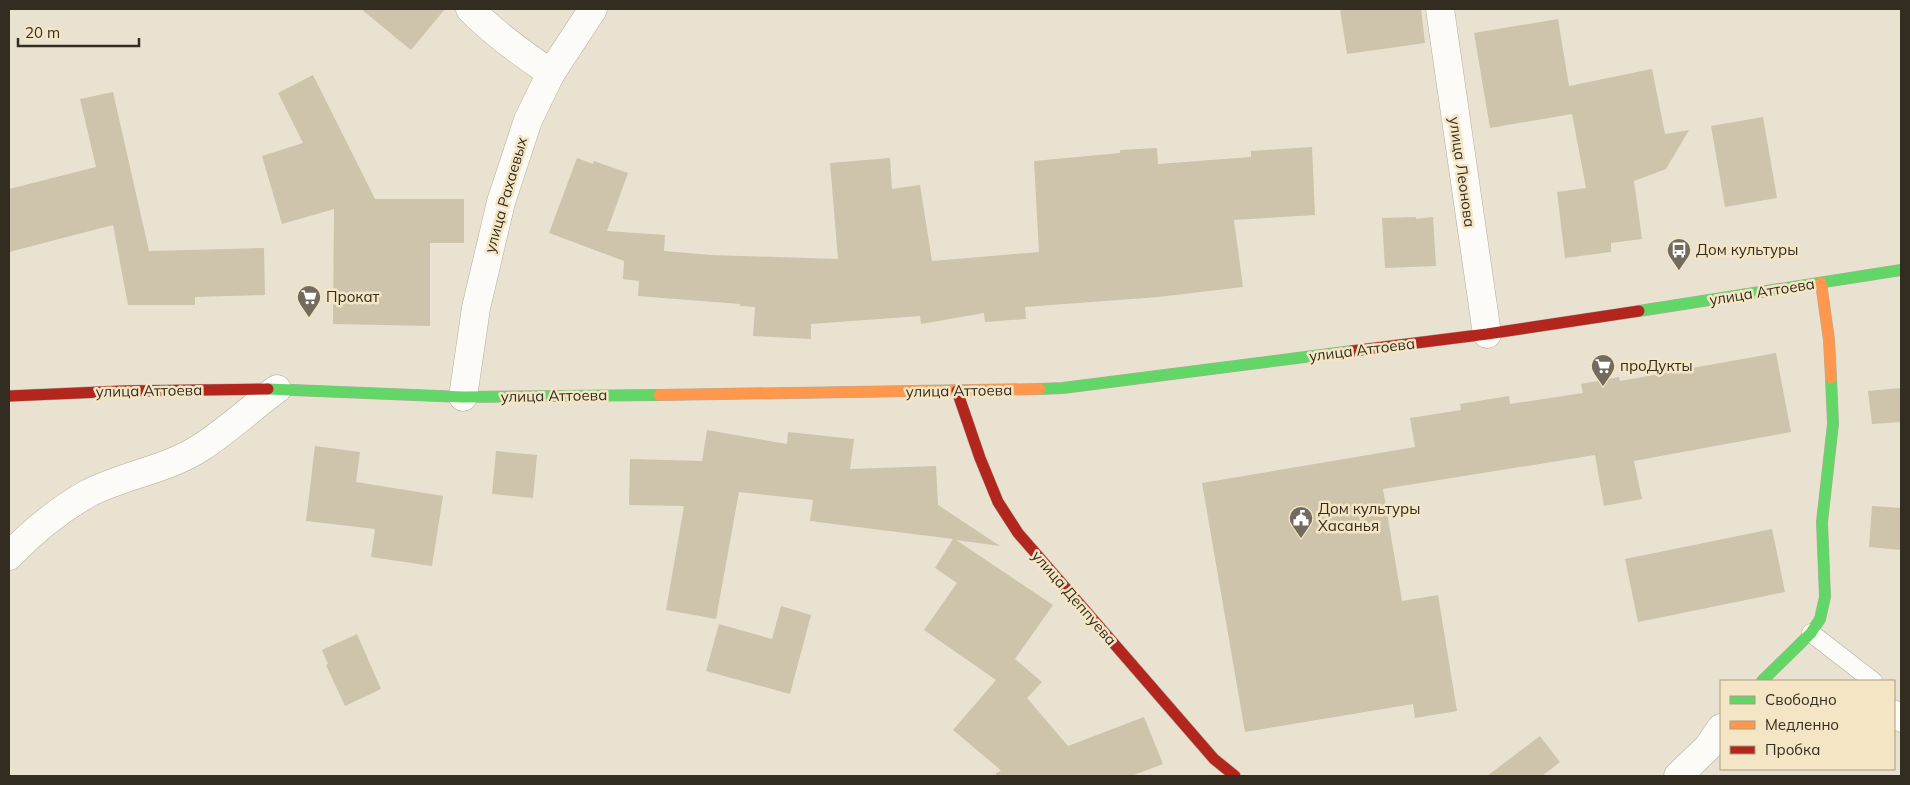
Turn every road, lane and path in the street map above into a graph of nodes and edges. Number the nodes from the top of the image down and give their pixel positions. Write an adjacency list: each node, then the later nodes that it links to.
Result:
1 (470, 9): 4 (street)
2 (593, 9): 4 (street, улица Рахаевых)
3 (1440, 9): 7 (street, улица Леонова)
4 (551, 73): 11 (street, улица Рахаевых)
5 (1901, 270): 6 (street, улица Аттоева)
6 (1821, 283): 7 (street, улица Аттоева); 13 (street)
7 (1487, 334): 9 (street, улица Аттоева)
8 (277, 389): 10 (street, улица Аттоева); 11 (street, улица Аттоева); 12 (street)
9 (957, 391): 11 (street, улица Аттоева); 19 (street, улица Деппуева)
10 (9, 396)
11 (463, 397)
12 (9, 556)
13 (1812, 634): 14 (street); 15 (lane)
14 (1763, 680)
15 (1871, 680)
16 (1895, 711): 17 (lane)
17 (1901, 723)
18 (1720, 729): 20 (street)
19 (1235, 776)
20 (1678, 776)

